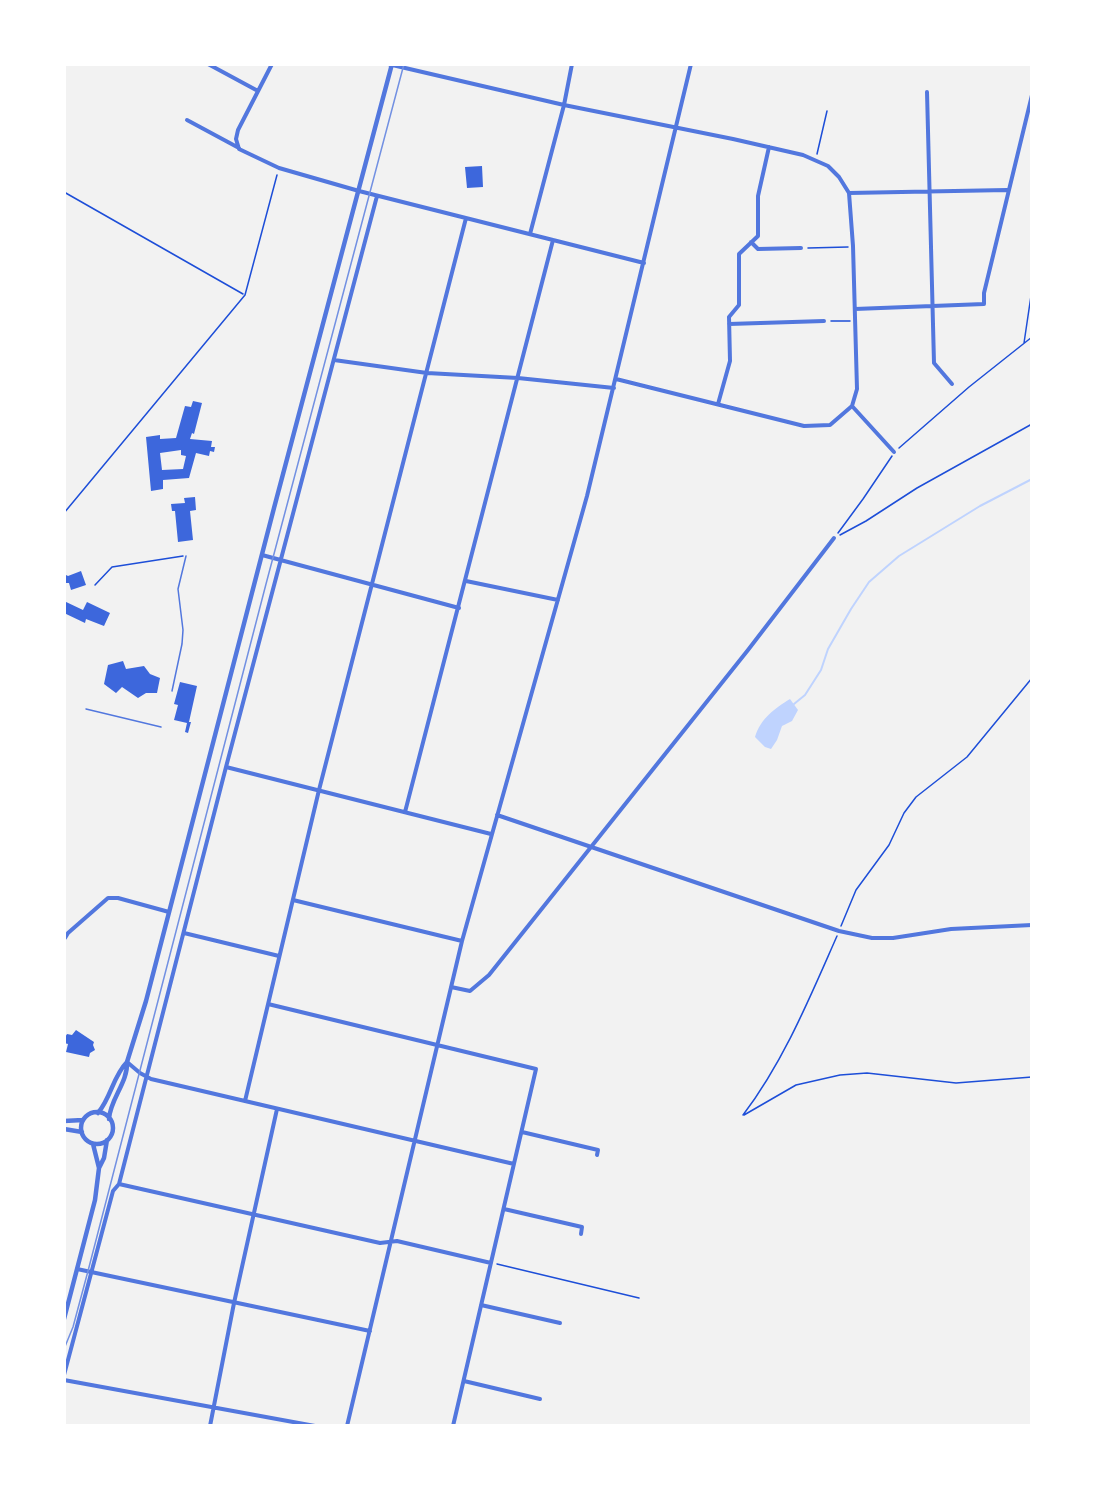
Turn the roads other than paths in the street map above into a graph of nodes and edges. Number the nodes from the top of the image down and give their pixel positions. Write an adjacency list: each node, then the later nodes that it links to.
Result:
1 (208, 64): 6 (street)
2 (272, 64): 6 (street)
3 (572, 64): 9 (street)
4 (691, 64): 11 (street)
5 (391, 65): 9 (street); 15 (street)
6 (258, 91): 13 (street)
7 (927, 92): 16 (street)
8 (1032, 95): 14 (street)
9 (564, 105): 11 (street); 20 (street)
10 (187, 120): 13 (street)
11 (677, 126): 12 (street); 24 (street)
12 (769, 147): 17 (street); 22 (street)
13 (239, 149): 15 (street)
14 (1008, 190): 16 (street); 25 (street)
15 (359, 191): 18 (street); 39 (street)
16 (930, 192): 17 (street); 25 (street)
17 (849, 193): 26 (street)
18 (376, 196): 19 (street); 29 (street)
19 (466, 218): 20 (street); 30 (street)
20 (530, 234): 21 (street)
21 (553, 240): 24 (street); 31 (street)
22 (751, 242): 23 (street); 28 (street)
23 (801, 248)
24 (644, 263): 32 (street)
25 (932, 307): 26 (street); 33 (street)
26 (855, 309): 36 (street)
27 (824, 321): 28 (street)
28 (729, 324): 35 (street)
29 (334, 360): 30 (street); 41 (street)
30 (427, 373): 31 (street); 43 (street)
31 (518, 378): 34 (street); 42 (street)
32 (616, 379): 34 (street); 35 (street)
33 (952, 384)
34 (614, 388): 44 (street)
35 (718, 404): 36 (street)
36 (852, 406): 37 (street)
37 (894, 452)
38 (834, 538): 54 (street)
39 (262, 555): 41 (street); 56 (street)
40 (186, 556): 46 (lane)
41 (281, 560): 43 (street); 49 (street)
42 (466, 581): 44 (street); 45 (street)
43 (372, 585): 45 (street); 50 (street)
44 (558, 600): 52 (street)
45 (459, 608): 51 (street)
46 (172, 690)
47 (86, 709): 48 (lane)
48 (161, 727)
49 (226, 767): 50 (street); 58 (street)
50 (319, 790): 51 (street); 55 (street)
51 (405, 812): 53 (street)
52 (497, 814): 53 (street); 54 (street)
53 (491, 834): 60 (street)
54 (592, 846): 57 (street); 62 (street)
55 (293, 900): 60 (street); 61 (street)
56 (168, 912): 59 (street); 65 (street)
57 (1032, 925)
58 (184, 933): 61 (street); 66 (street)
59 (66, 938)
60 (462, 941): 62 (street)
61 (279, 956): 63 (street)
62 (452, 987): 64 (street)
63 (268, 1004): 64 (street); 67 (street)
64 (438, 1045): 75 (street); 77 (street)
65 (127, 1062): 66 (street); 69 (street); 70 (street)
66 (146, 1077): 67 (street); 82 (street)
67 (245, 1101): 68 (street)
68 (277, 1109): 77 (street); 84 (street)
69 (98, 1113): 70 (street); 71 (street)
70 (110, 1119): 76 (street)
71 (83, 1120): 72 (street); 74 (street)
72 (64, 1121)
73 (64, 1129): 74 (street)
74 (82, 1132): 78 (street)
75 (522, 1132): 79 (street); 80 (street)
76 (107, 1140): 78 (street); 81 (street)
77 (415, 1141): 80 (street); 86 (street)
78 (93, 1144): 81 (street)
79 (597, 1155)
80 (514, 1164): 83 (street)
81 (99, 1168): 88 (street)
82 (119, 1184): 84 (street); 89 (street)
83 (504, 1209): 85 (street); 87 (street)
84 (254, 1214): 86 (street); 90 (street)
85 (581, 1234)
86 (391, 1241): 87 (street); 94 (street)
87 (491, 1263): 91 (street)
88 (78, 1269): 89 (street); 92 (street)
89 (92, 1272): 90 (street); 95 (street)
90 (234, 1303): 94 (street); 98 (street)
91 (482, 1305): 93 (street); 96 (street)
92 (64, 1319)
93 (560, 1323)
94 (370, 1331): 101 (street)
95 (64, 1377): 98 (street)
96 (464, 1382): 97 (street); 102 (street)
97 (540, 1399)
98 (213, 1406): 99 (street); 100 (street)
99 (210, 1425)
100 (315, 1425)
101 (347, 1425)
102 (453, 1425)

